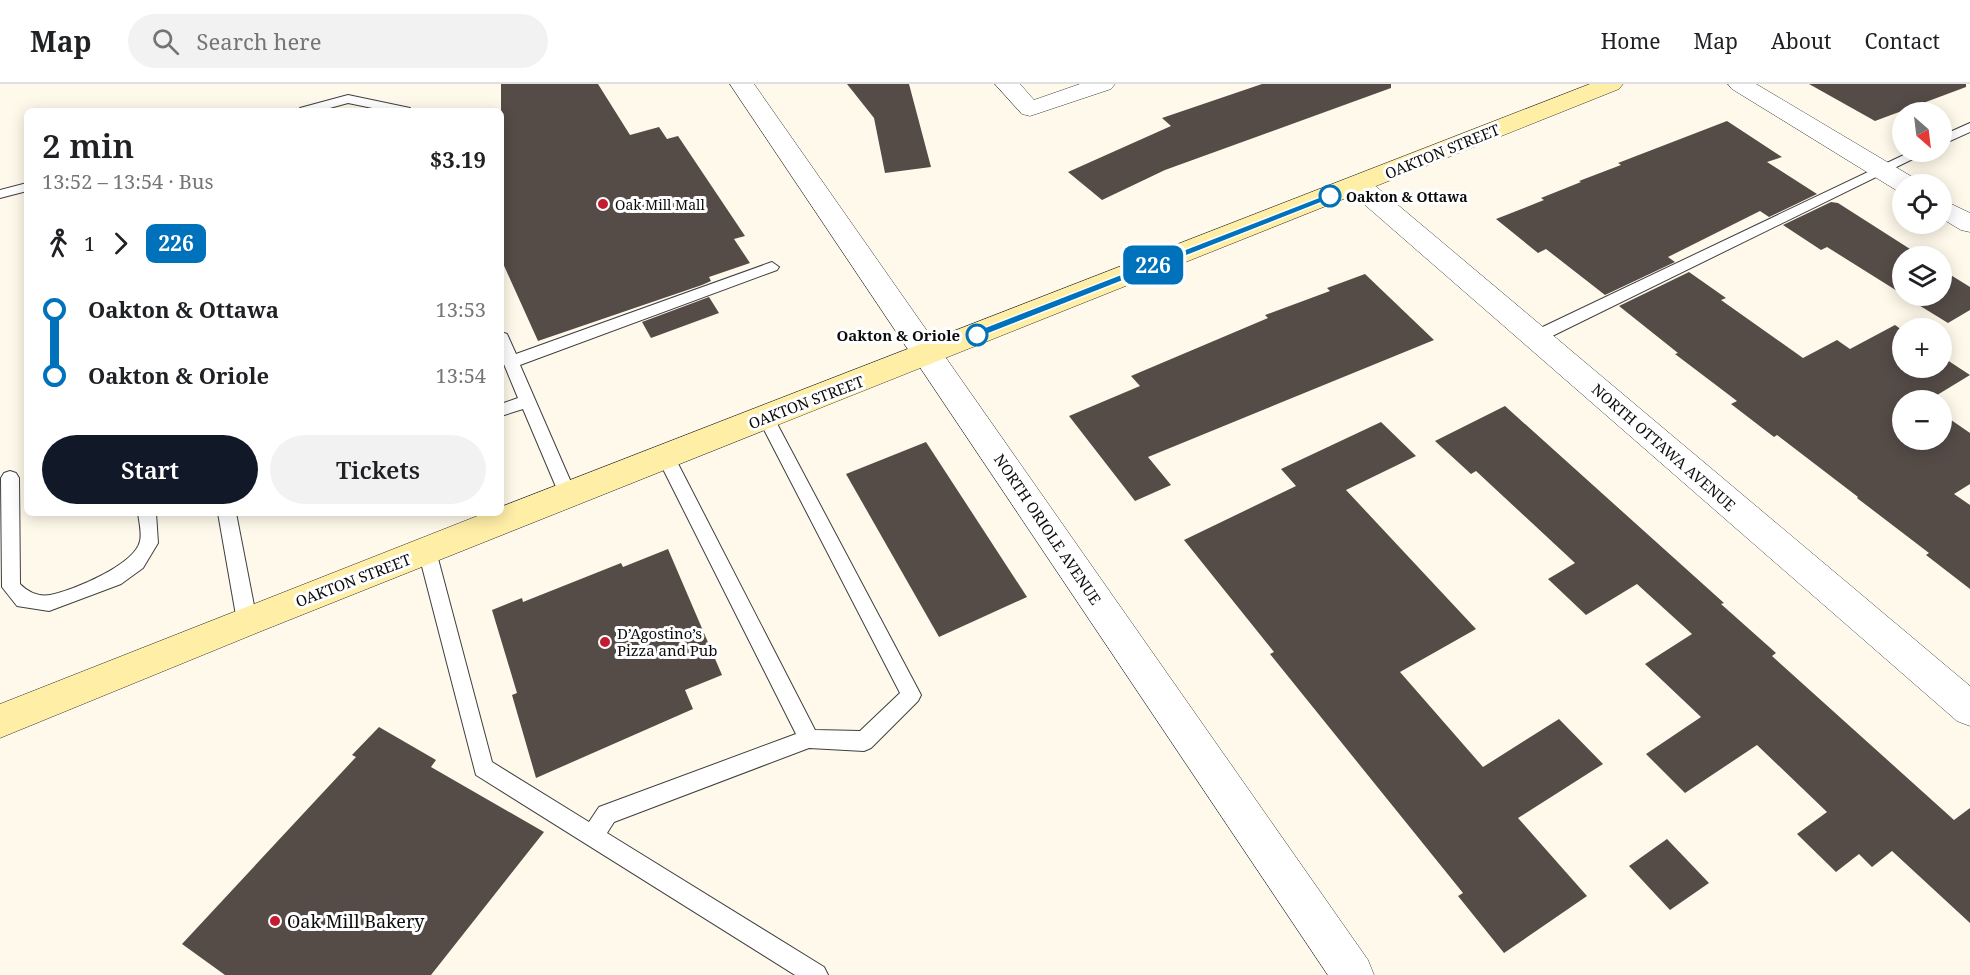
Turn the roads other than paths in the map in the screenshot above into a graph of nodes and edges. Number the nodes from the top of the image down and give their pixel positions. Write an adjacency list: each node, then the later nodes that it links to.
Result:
1 (742, 84): 21 (street, NORTH ORIOLE AVENUE)
2 (1007, 84): 3 (street)
3 (1103, 84)
4 (1611, 84): 13 (main road, OAKTON STREET)
5 (1740, 84): 11 (street)
6 (315, 108): 7 (lane)
7 (391, 108)
8 (1970, 127): 9 (lane)
9 (1952, 136)
10 (1898, 162): 11 (lane)
11 (1881, 170): 12 (street); 19 (lane)
12 (1892, 176)
13 (1358, 185): 19 (street, NORTH OTTAWA AVENUE); 21 (main road, OAKTON STREET)
14 (24, 188): 15 (lane)
15 (0, 194)
16 (1952, 213): 17 (street)
17 (1970, 224)
18 (772, 267): 22 (lane)
19 (1536, 337): 33 (street, NORTH OTTAWA AVENUE)
20 (504, 345): 22 (lane)
21 (928, 354): 25 (main road, OAKTON STREET); 38 (street, NORTH ORIOLE AVENUE)
22 (511, 362): 23 (lane)
23 (528, 400): 24 (lane); 28 (lane)
24 (504, 409)
25 (766, 418): 26 (main road, OAKTON STREET); 35 (lane)
26 (666, 457): 28 (main road, OAKTON STREET); 35 (lane)
27 (12, 477): 29 (lane)
28 (568, 496): 31 (main road, OAKTON STREET)
29 (147, 516)
30 (228, 516): 32 (lane)
31 (427, 551): 32 (main road, OAKTON STREET); 36 (lane)
32 (247, 621): 34 (main road, OAKTON STREET)
33 (1970, 709)
34 (0, 721)
35 (808, 739): 36 (lane)
36 (593, 836): 37 (lane)
37 (816, 975)
38 (1353, 975)

